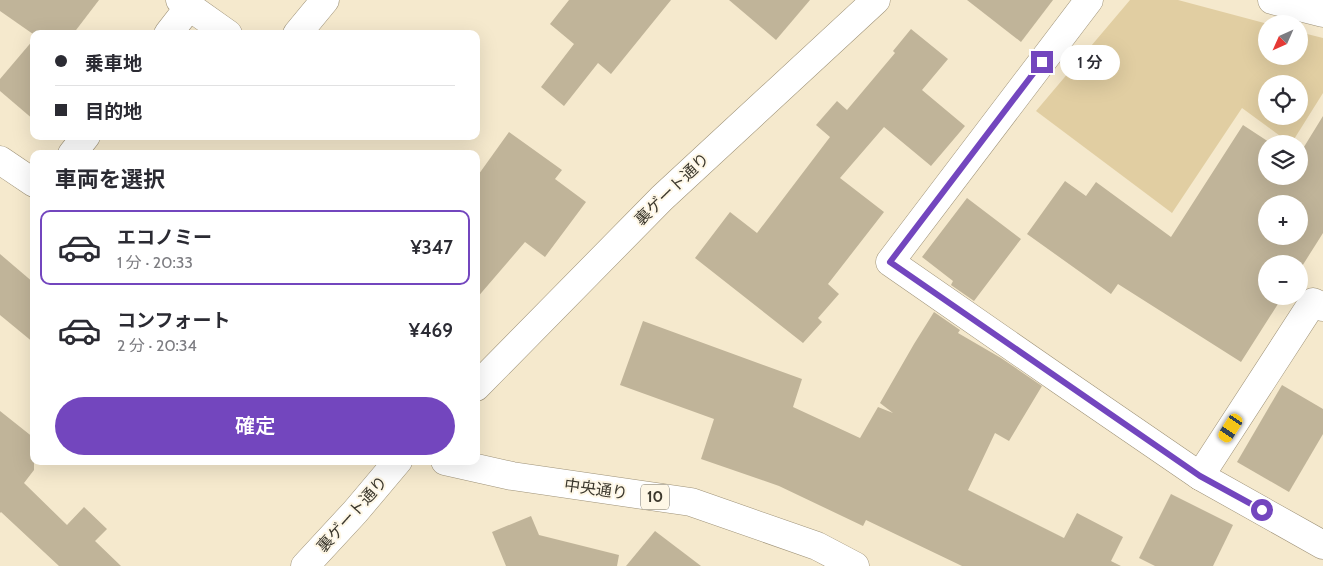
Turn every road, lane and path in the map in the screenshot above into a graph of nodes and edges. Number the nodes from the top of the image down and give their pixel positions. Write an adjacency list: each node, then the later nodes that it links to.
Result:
1 (325, 0): 9 (street)
2 (876, 0): 15 (street, 裏ゲート通り)
3 (1089, 0): 18 (street)
4 (1272, 0): 6 (street)
5 (185, 3): 7 (street); 8 (street)
6 (1323, 13)
7 (170, 30)
8 (222, 30)
9 (300, 30)
10 (83, 140): 11 (street)
11 (75, 150)
12 (0, 160): 13 (street)
13 (30, 180)
14 (1323, 307): 18 (street)
15 (480, 382)
16 (395, 465): 20 (street, 裏ゲート通り)
17 (464, 465): 21 (street, 中央通り / 10)
18 (1200, 476): 19 (street)
19 (1323, 545)
20 (305, 566)
21 (856, 566)

